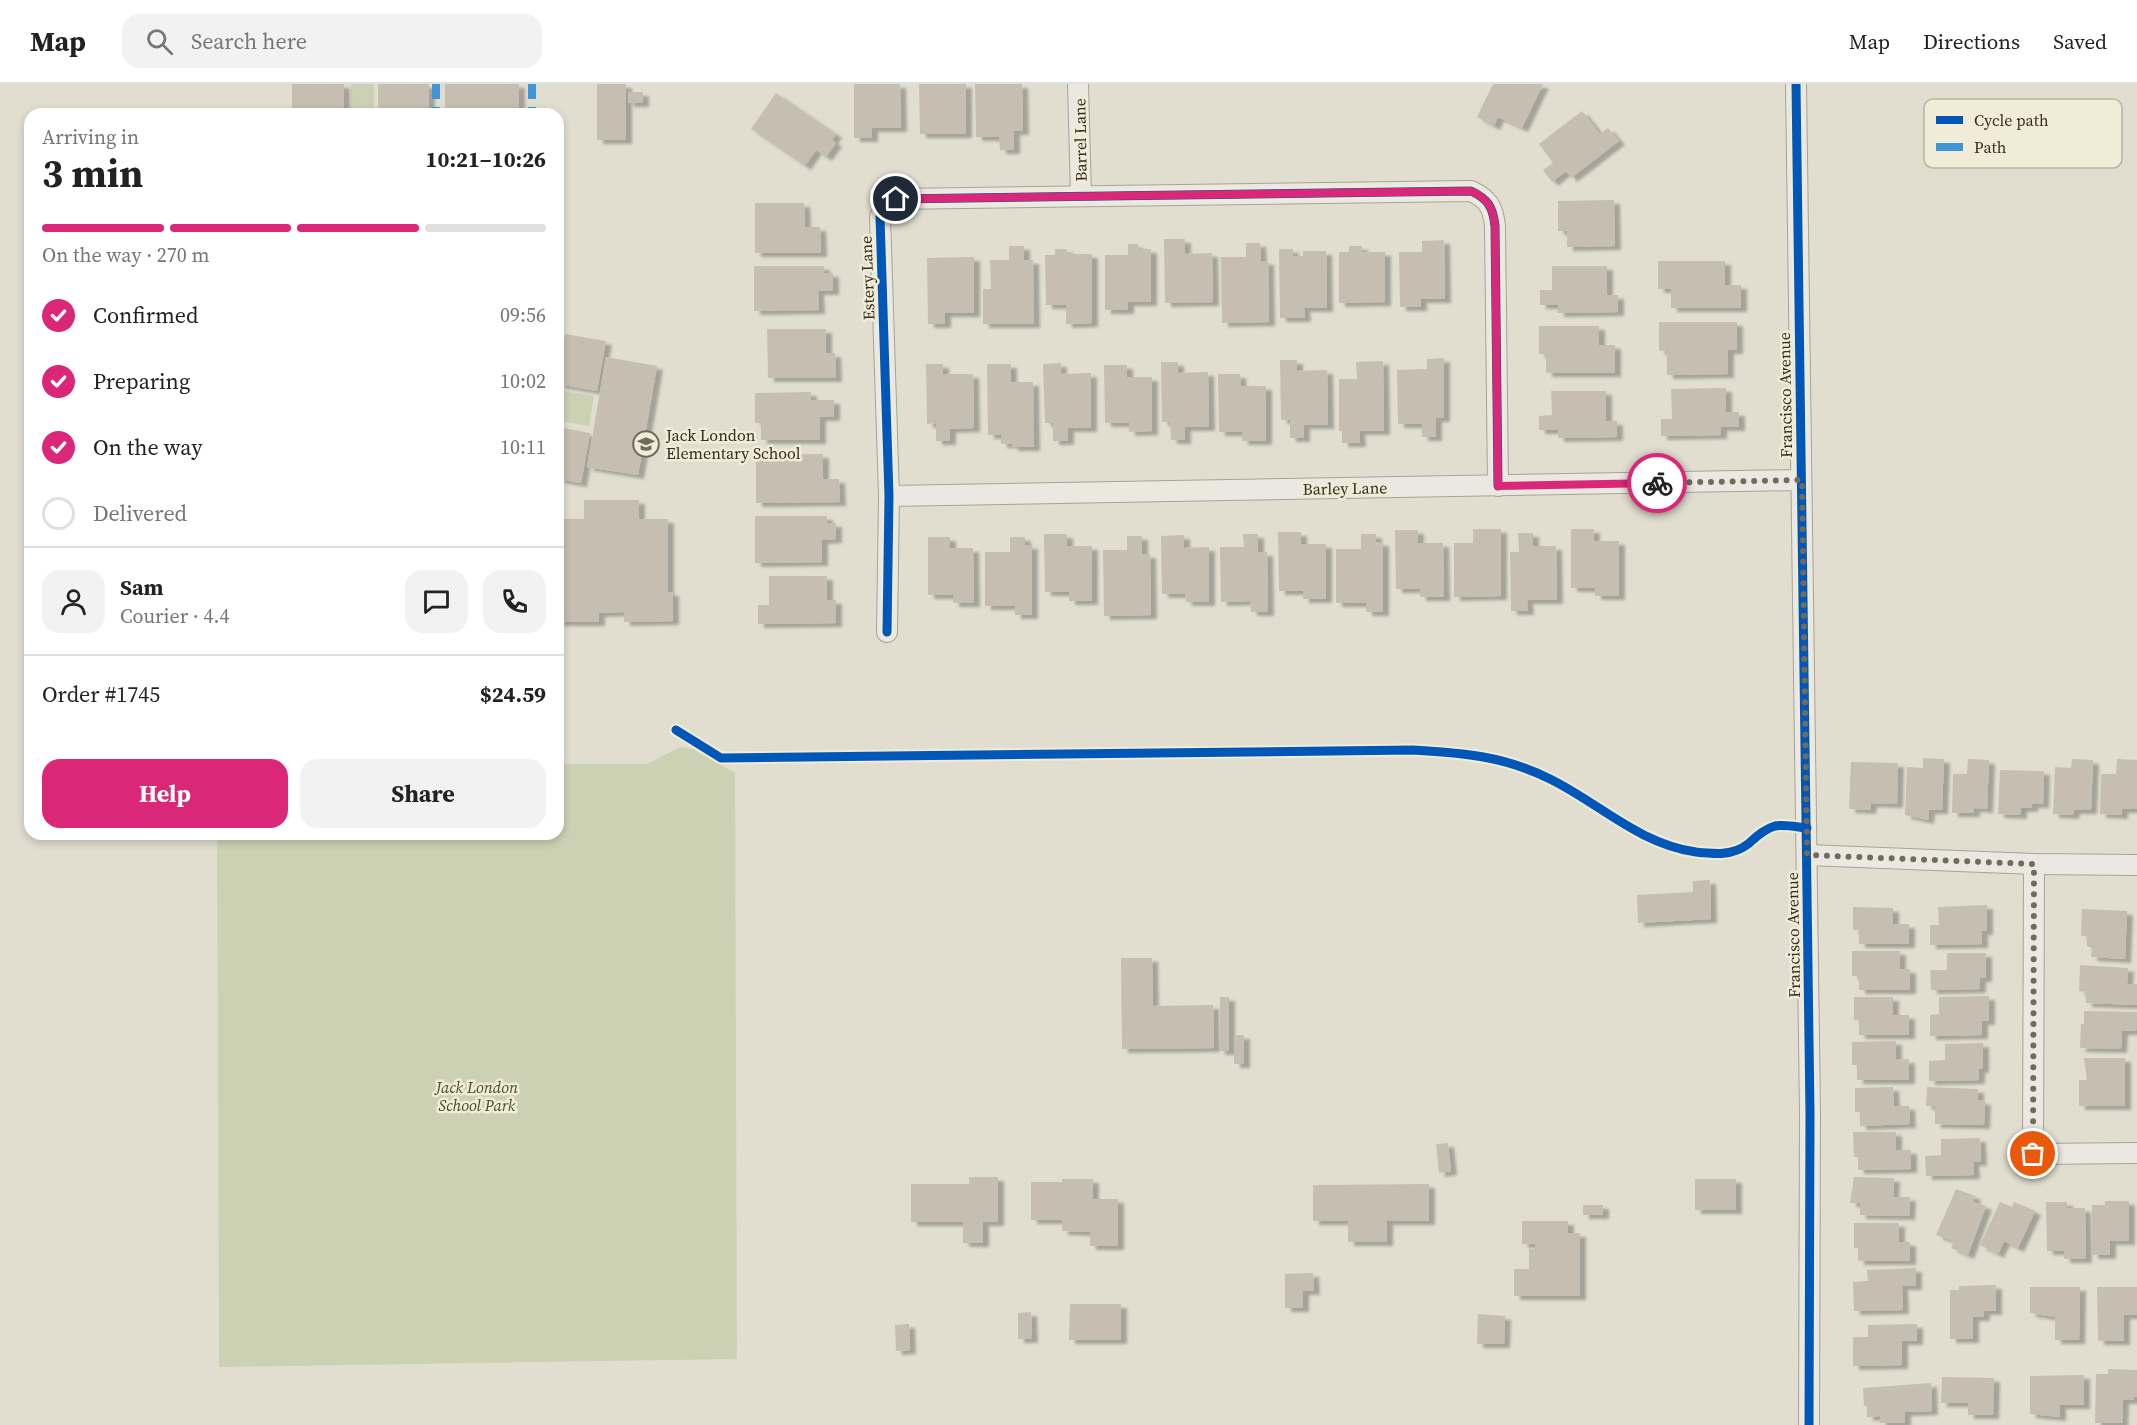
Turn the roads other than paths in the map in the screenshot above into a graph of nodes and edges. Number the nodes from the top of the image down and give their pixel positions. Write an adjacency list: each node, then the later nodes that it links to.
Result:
1 (1078, 84): 3 (street, Barrel Lane)
2 (1796, 84): 4 (street, Francisco Avenue)
3 (1081, 196): 5 (street, Estery Lane); 6 (street, Estery Lane)
4 (1802, 480): 5 (street, Barley Lane); 8 (street, Francisco Avenue)
5 (1498, 486): 6 (street, Barley Lane)
6 (889, 496): 7 (street, Estery Lane)
7 (887, 632)
8 (1807, 855): 9 (street); 12 (street, Francisco Avenue)
9 (2034, 864): 10 (street); 11 (street)
10 (2137, 865)
11 (2137, 1153)
12 (1809, 1425)

